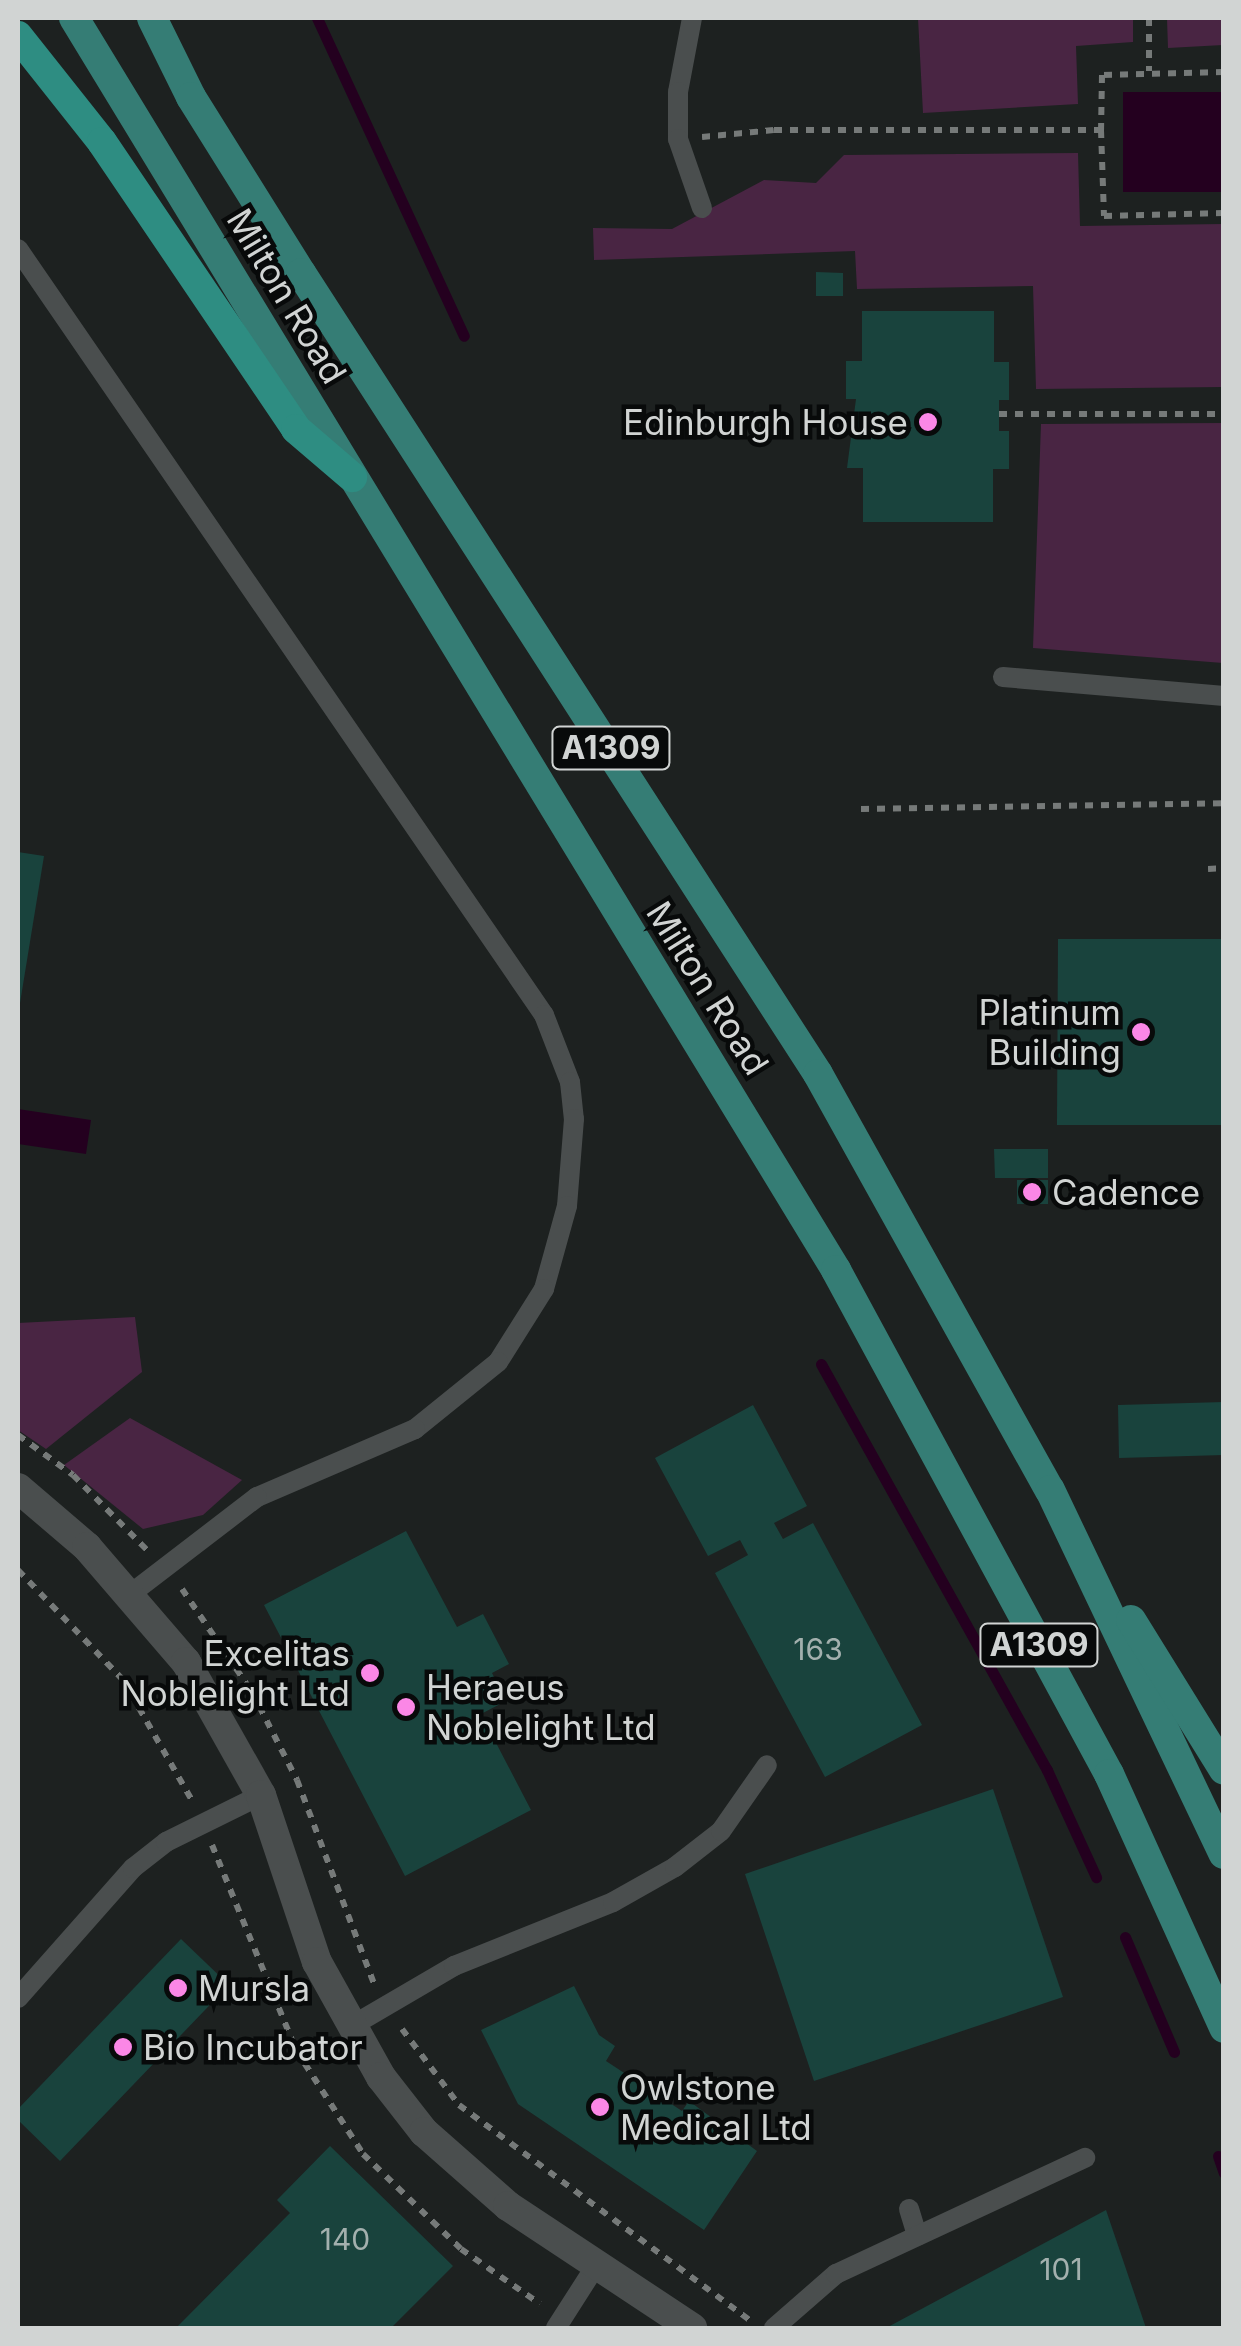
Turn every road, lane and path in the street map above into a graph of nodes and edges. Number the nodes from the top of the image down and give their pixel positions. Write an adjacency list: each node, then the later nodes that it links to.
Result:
1 (74, 18): 15 (main road, Milton Road / A1309)
2 (152, 18): 23 (main road, Milton Road / A1309)
3 (692, 18): 9 (lane)
4 (1149, 18): 6 (path)
5 (18, 36): 15 (highway)
6 (1149, 71): 7 (path); 8 (path)
7 (1224, 72)
8 (1101, 130): 9 (path); 11 (path)
9 (678, 139): 10 (lane)
10 (702, 208)
11 (1224, 214)
12 (18, 249): 25 (lane)
13 (999, 414): 14 (path)
14 (1224, 414)
15 (352, 477): 33 (main road, Milton Road / A1309)
16 (1004, 677): 17 (lane)
17 (1224, 696)
18 (1224, 803): 19 (path)
19 (861, 809)
20 (1224, 868): 21 (path)
21 (1208, 869)
22 (18, 1488): 25 (street)
23 (1050, 1490): 27 (main road, A1309); 30 (main road, Milton Road / A1309)
24 (18, 1570): 29 (path)
25 (132, 1593): 28 (street)
26 (767, 1764): 32 (lane)
27 (1224, 1770)
28 (260, 1795): 29 (lane); 32 (street)
29 (203, 1822): 31 (lane); 39 (path)
30 (1224, 1854)
31 (18, 1998)
32 (350, 2027): 38 (street)
33 (1224, 2028)
34 (459, 2106): 41 (path)
35 (1085, 2158): 37 (lane)
36 (909, 2209): 37 (lane)
37 (916, 2236): 42 (lane)
38 (595, 2266): 39 (lane); 40 (street)
39 (559, 2324)
40 (692, 2328)
41 (760, 2328)
42 (774, 2328)

